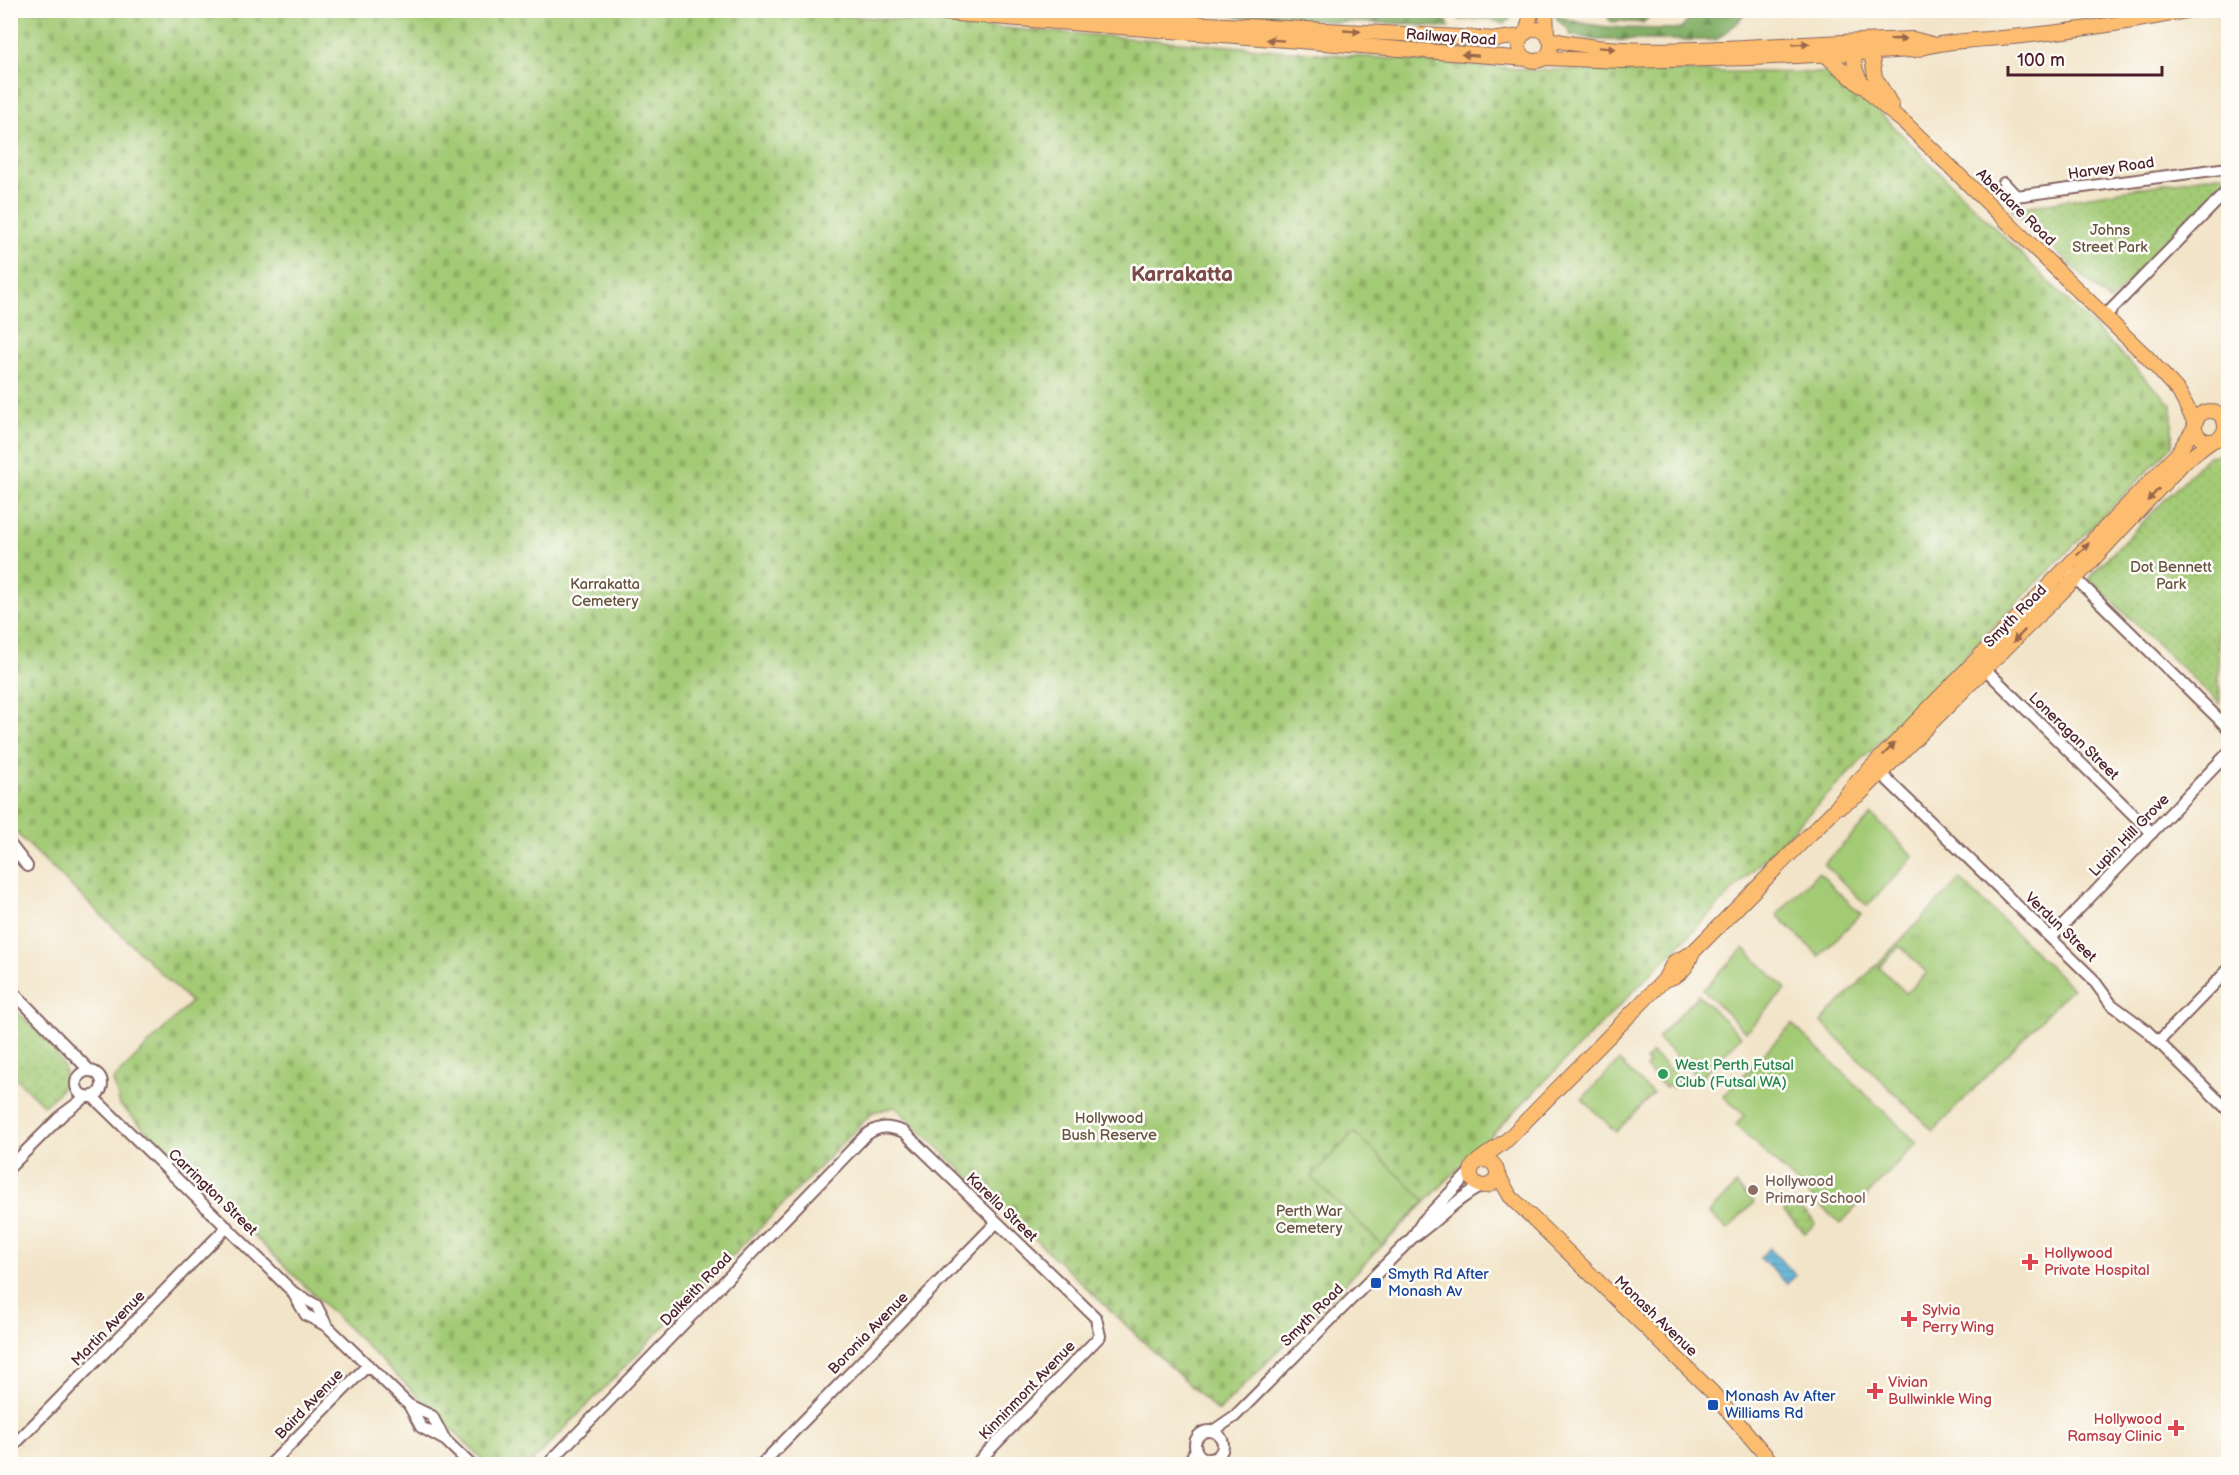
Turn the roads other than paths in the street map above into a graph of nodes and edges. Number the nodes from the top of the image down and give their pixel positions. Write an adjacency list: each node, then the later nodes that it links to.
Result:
1 (905, 10): 12 (main road, Railway Road, one-way to 1)
2 (1043, 10): 6 (main road, Railway Road, one-way to 6)
3 (1532, 10): 6 (main road)
4 (1546, 10): 7 (main road)
5 (2191, 10): 8 (main road)
6 (1524, 34): 7 (main road); 12 (main road)
7 (1548, 37): 8 (main road, one-way to 8); 11 (main road)
8 (1867, 46): 9 (main road); 14 (main road, Aberdare Road)
9 (1856, 53): 10 (main road); 13 (main road, Aberdare Road)
10 (1824, 54): 11 (main road); 13 (main road)
11 (1544, 58): 12 (main road)
12 (1528, 59)
13 (1869, 93): 14 (main road, Aberdare Road)
14 (1905, 123): 18 (main road, Aberdare Road)
15 (2229, 168): 16 (street, Harvey Road)
16 (2004, 183)
17 (2229, 190): 18 (street)
18 (2105, 316): 19 (main road, Aberdare Road)
19 (2179, 392): 20 (main road, Aberdare Road); 21 (main road, Aberdare Road)
20 (2210, 412): 21 (main road); 22 (main road)
21 (2195, 425): 23 (main road); 25 (main road, Smyth Road, one-way to 21)
22 (2227, 428): 23 (main road)
23 (2213, 441): 24 (main road); 26 (main road, Smyth Road, one-way to 26)
24 (2229, 449)
25 (2065, 567): 26 (street); 27 (main road, Smyth Road)
26 (2076, 578): 27 (main road, Smyth Road, one-way to 27); 28 (street)
27 (1980, 665): 30 (main road, Smyth Road); 31 (street, Loneragan Street)
28 (2229, 728)
29 (2229, 753): 31 (street, Lupin Hill Grove)
30 (1877, 770): 34 (street, Verdun Street); 45 (main road, Smyth Road)
31 (2152, 833): 34 (street, Lupin Hill Grove)
32 (10, 844): 33 (street)
33 (27, 866)
34 (2051, 938): 37 (street, Verdun Street)
35 (2229, 970): 37 (street)
36 (10, 989): 38 (street)
37 (2158, 1042): 42 (street, Verdun Street)
38 (64, 1046): 39 (street); 40 (street)
39 (90, 1071): 40 (street); 41 (street)
40 (77, 1082): 41 (street); 43 (street)
41 (93, 1095): 43 (street); 52 (street, Carrington Street)
42 (2229, 1110)
43 (63, 1114): 47 (street)
44 (866, 1135): 51 (street, Karella Street); 62 (street, Dalkeith Road)
45 (1508, 1139): 46 (main road, Smyth Road); 48 (main road, Smyth Road)
46 (1474, 1166): 48 (main road); 49 (main road); 53 (street, Smyth Road)
47 (10, 1167)
48 (1497, 1171): 49 (main road); 50 (main road, Monash Avenue)
49 (1483, 1186): 50 (main road, Monash Avenue); 53 (street, Smyth Road)
50 (1510, 1196): 68 (main road, Monash Avenue)
51 (996, 1223): 54 (street, Karella Street); 63 (street, Boronia Avenue)
52 (227, 1227): 55 (street, Carrington Street); 57 (street, Martin Avenue)
53 (1412, 1238): 56 (street, Smyth Road)
54 (1100, 1336): 64 (street, Kinninmont Avenue)
55 (368, 1365): 60 (street, Baird Avenue); 61 (street, Carrington Street)
56 (1218, 1435): 58 (street); 59 (street)
57 (10, 1449)
58 (1196, 1449): 59 (street); 65 (street)
59 (1214, 1458): 66 (street); 67 (street)
60 (271, 1464)
61 (470, 1464)
62 (548, 1464)
63 (762, 1464)
64 (976, 1464)
65 (1188, 1464)
66 (1196, 1464)
67 (1224, 1464)
68 (1773, 1464)

